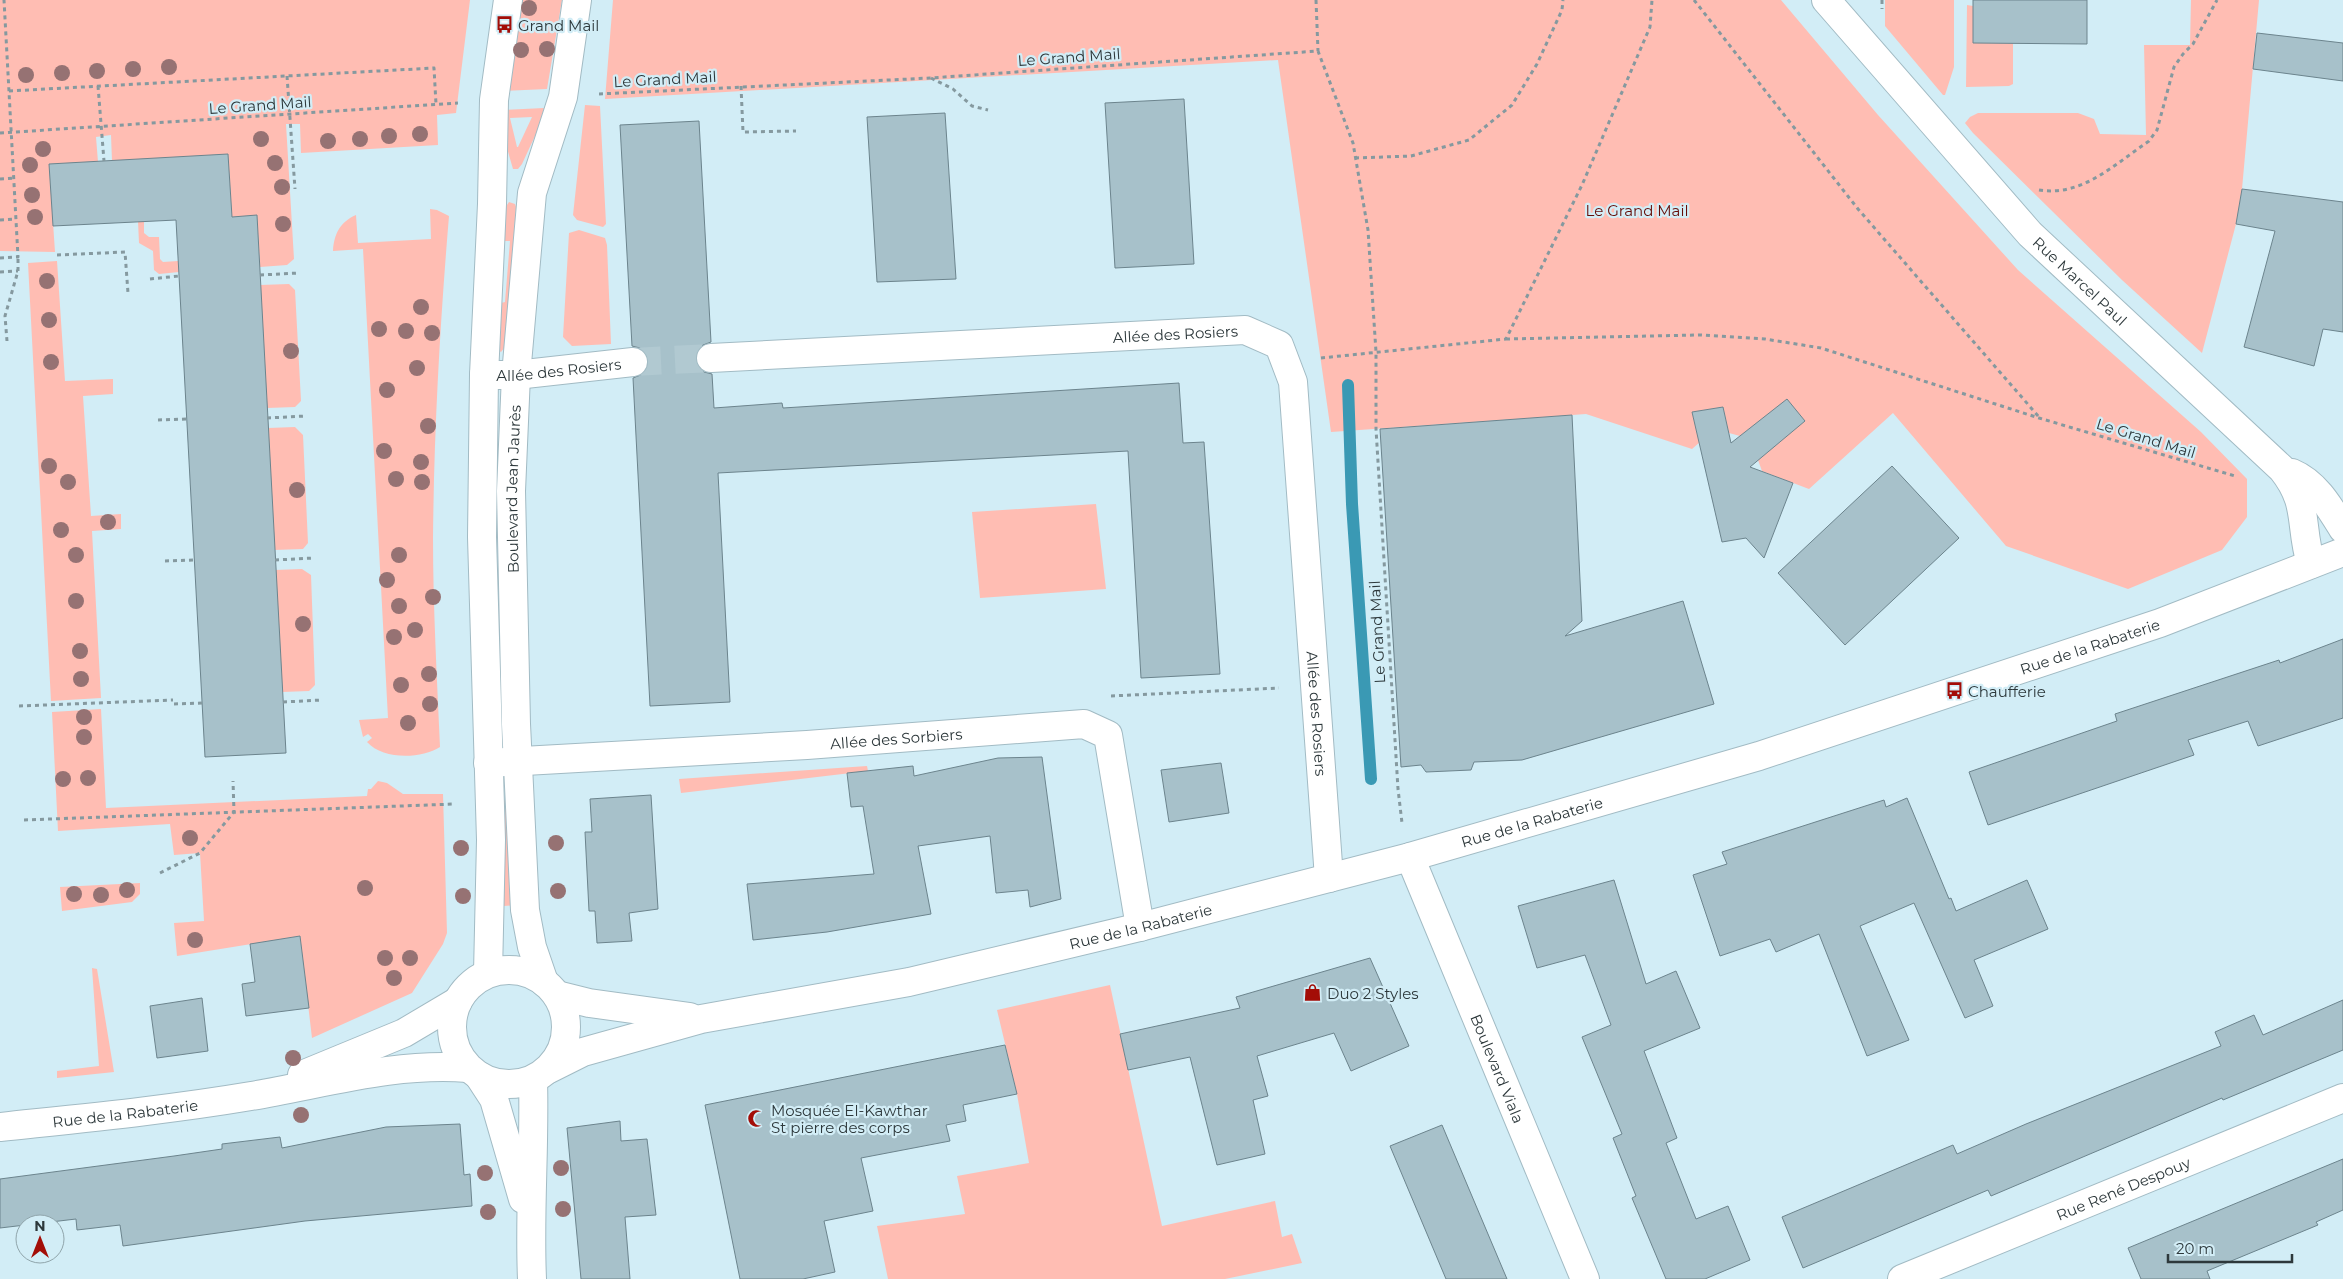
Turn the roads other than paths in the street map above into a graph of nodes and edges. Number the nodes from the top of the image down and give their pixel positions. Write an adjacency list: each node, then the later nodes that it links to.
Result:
1 (508, 0): 6 (street, Boulevard Jean Jaurès)
2 (577, 0): 7 (street, Boulevard Jean Jaurès)
3 (1826, 0): 8 (street, Rue Marcel Paul)
4 (711, 358): 15 (street, Allée des Rosiers)
5 (633, 362): 7 (street, Allée des Rosiers)
6 (484, 374): 7 (street, Allée des Rosiers); 13 (street, Boulevard Jean Jaurès)
7 (516, 374): 12 (street, Boulevard Jean Jaurès)
8 (2282, 468): 9 (street); 11 (street, Rue Marcel Paul)
9 (2343, 529)
10 (2343, 552): 11 (street, Rue de la Rabaterie)
11 (2311, 564): 14 (street, Rue de la Rabaterie)
12 (518, 761): 13 (street, Allée des Sorbiers); 16 (street, Allée des Sorbiers); 18 (street, Boulevard Jean Jaurès)
13 (488, 763): 17 (street, Boulevard Jean Jaurès)
14 (1410, 857): 15 (street, Rue de la Rabaterie); 28 (street, Boulevard Viala)
15 (1329, 878): 16 (street, Rue de la Rabaterie)
16 (1140, 927): 20 (street, Rue de la Rabaterie)
17 (488, 973): 18 (street); 19 (street)
18 (550, 988): 20 (street, Rue de la Rabaterie); 22 (street)
19 (458, 1001): 21 (street); 23 (street, Rue de la Rabaterie)
20 (701, 1018): 22 (street, Rue de la Rabaterie)
21 (474, 1072): 22 (street); 23 (street, Rue de la Rabaterie); 26 (street)
22 (541, 1074): 26 (street)
23 (250, 1096): 25 (street, Rue de la Rabaterie)
24 (2343, 1098): 29 (street, Rue René Despouy)
25 (0, 1128)
26 (530, 1225): 27 (street)
27 (532, 1279)
28 (1585, 1279)
29 (1902, 1279)

